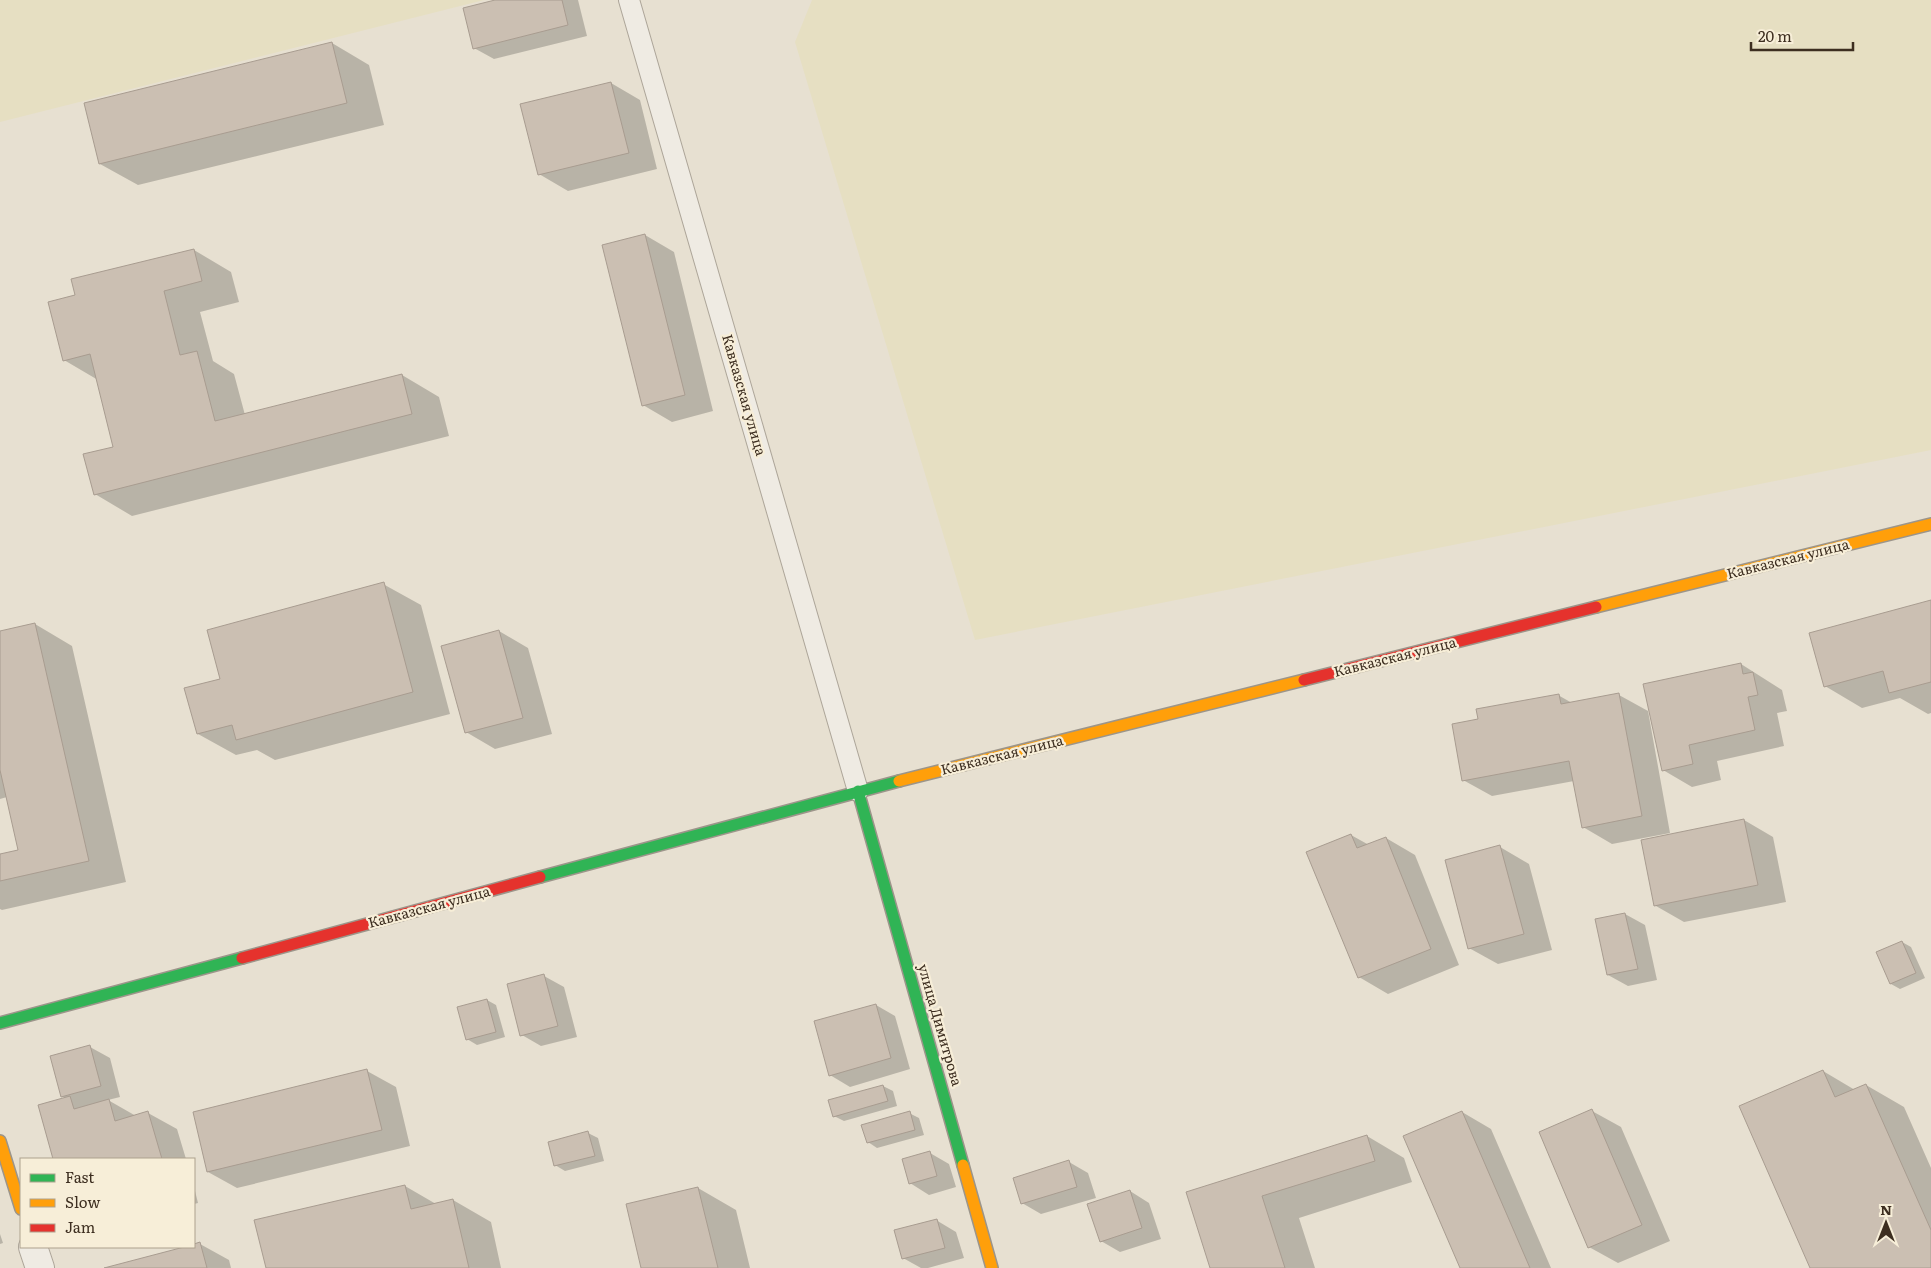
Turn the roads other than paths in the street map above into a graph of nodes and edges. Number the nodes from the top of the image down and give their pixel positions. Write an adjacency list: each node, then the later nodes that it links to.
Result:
1 (629, 0): 3 (lane, Кавказская улица)
2 (1931, 524): 3 (main road, Кавказская улица)
3 (858, 791): 4 (main road, Кавказская улица); 9 (main road, улица Димитрова)
4 (0, 1023)
5 (0, 1140): 6 (main road)
6 (20, 1206)
7 (33, 1248): 8 (street)
8 (40, 1268)
9 (992, 1268)

